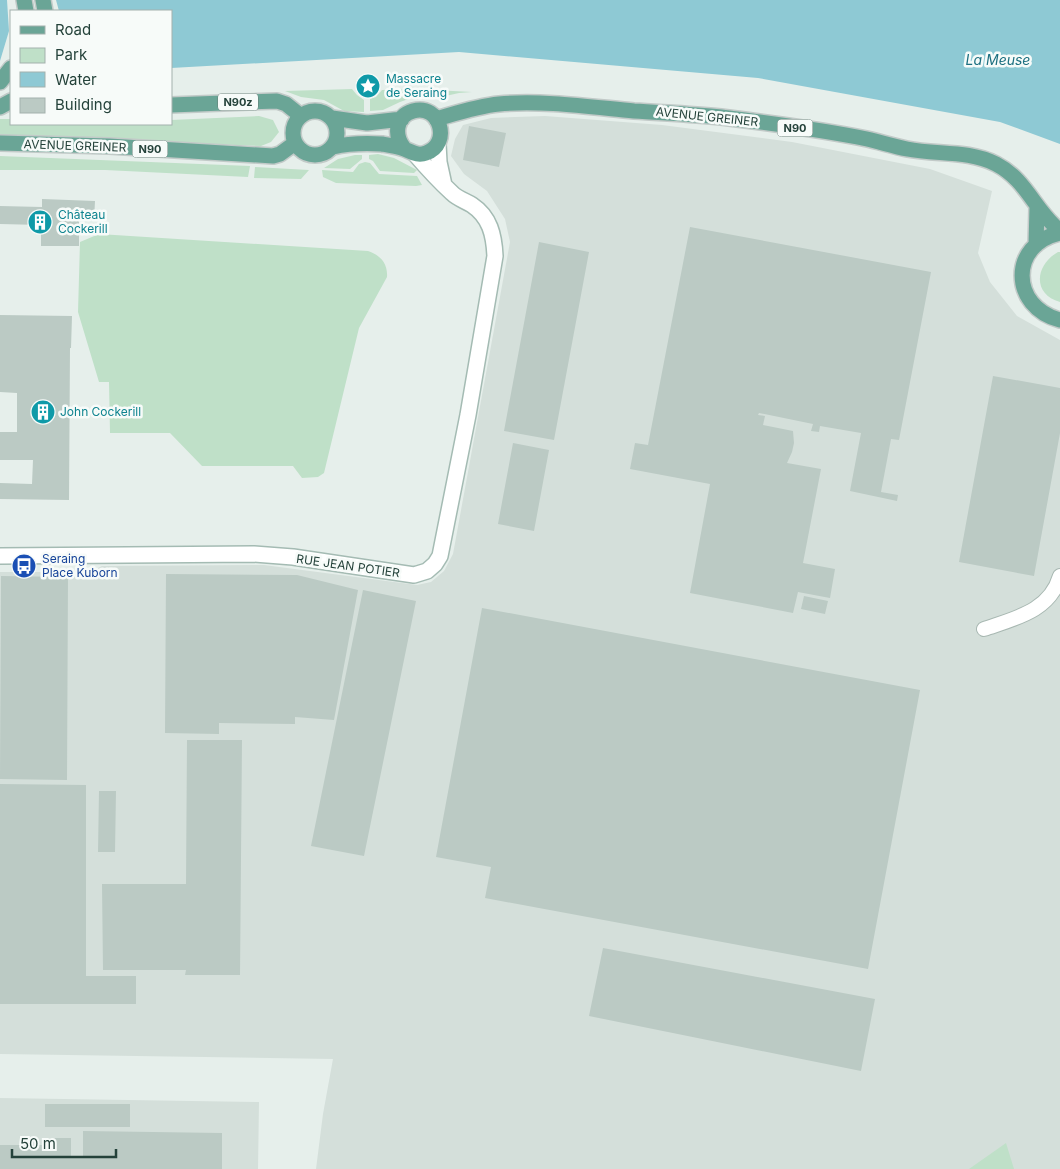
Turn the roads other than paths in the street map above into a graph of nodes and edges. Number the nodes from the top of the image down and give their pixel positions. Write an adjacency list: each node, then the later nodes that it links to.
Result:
1 (10, 69): 2 (main road)
2 (0, 82)
3 (172, 105): 4 (main road, N90z)
4 (301, 116): 5 (main road); 9 (main road)
5 (332, 118): 6 (main road); 10 (main road)
6 (402, 119): 7 (main road); 11 (main road)
7 (439, 131): 11 (main road); 12 (main road); 13 (main road, AVENUE GREINER / N90)
8 (0, 143): 9 (main road, AVENUE GREINER / N90)
9 (295, 143): 10 (main road)
10 (333, 147): 11 (main road)
11 (410, 151): 12 (main road, RUE JEAN POTIER)
12 (444, 185): 17 (main road, RUE JEAN POTIER)
13 (1037, 207): 14 (main road, AVENUE GREINER / N90); 15 (main road)
14 (1060, 232): 15 (main road, AVENUE GREINER)
15 (1036, 245): 16 (main road)
16 (1060, 320)
17 (0, 556)
18 (1060, 576): 19 (street)
19 (984, 629)

